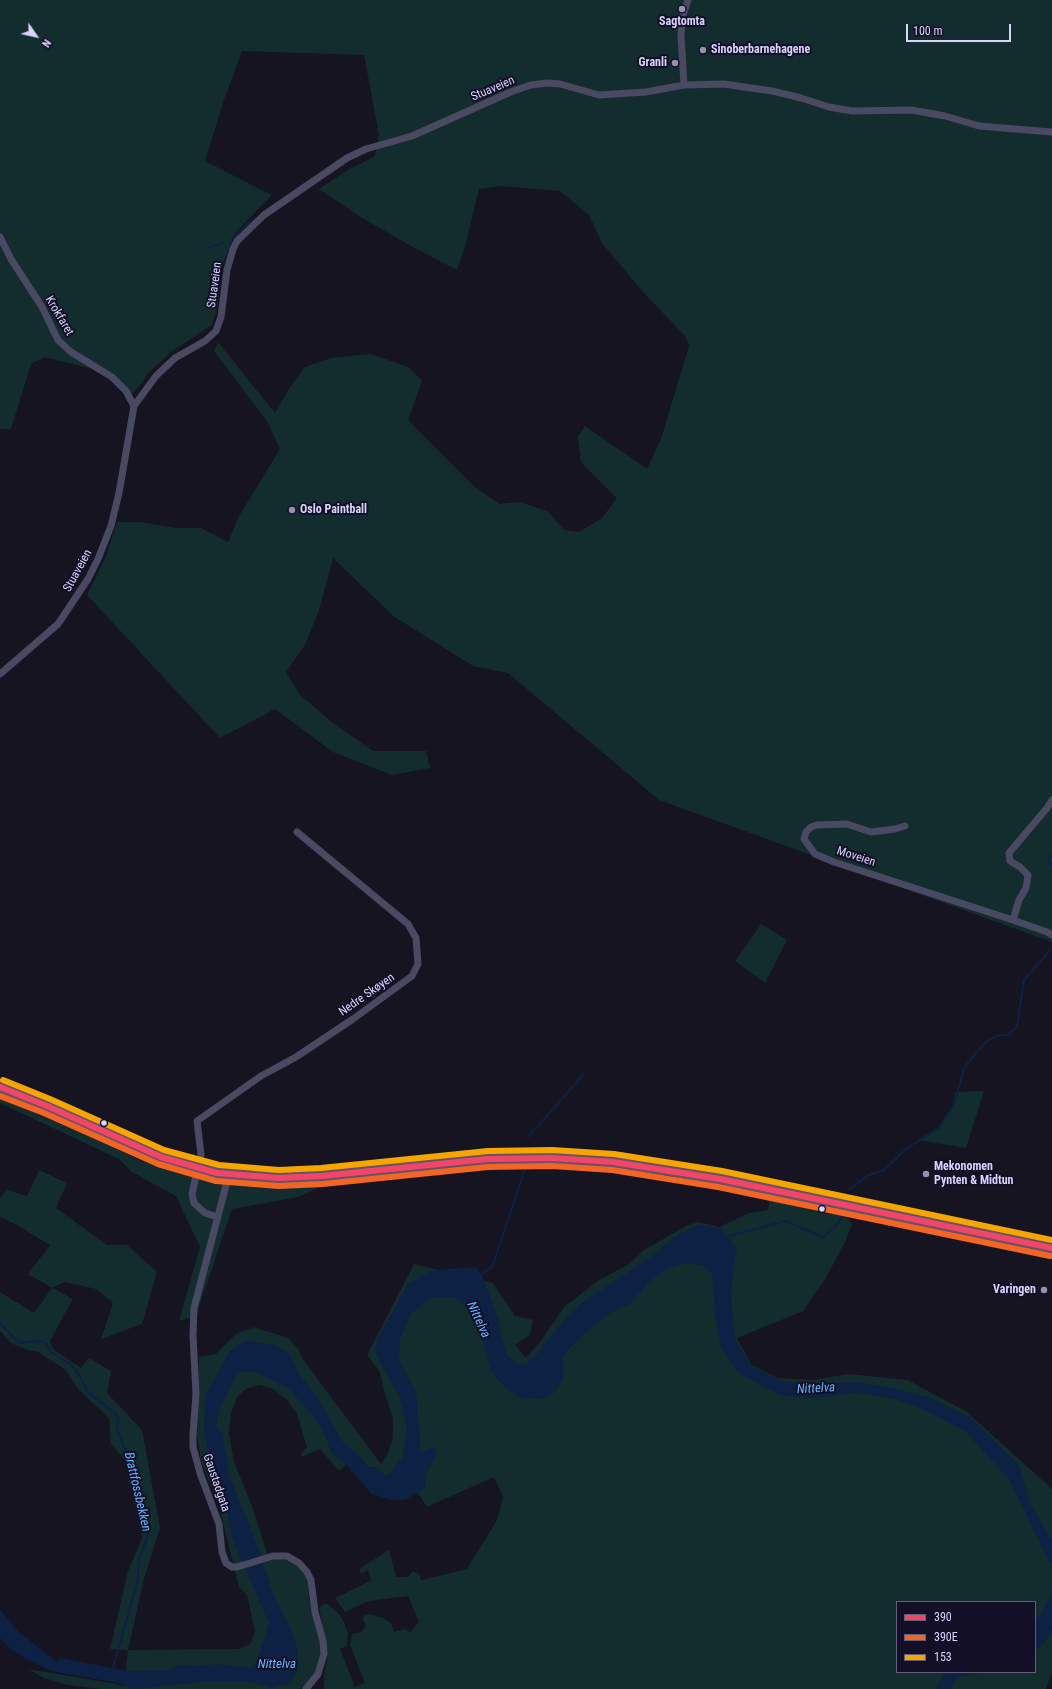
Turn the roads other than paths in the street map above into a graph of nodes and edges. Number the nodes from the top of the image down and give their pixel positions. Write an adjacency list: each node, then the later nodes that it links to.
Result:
1 (688, 0): 2 (street)
2 (684, 85): 3 (street, Stuaveien); 5 (street, Stuaveien)
3 (1052, 132)
4 (0, 237): 5 (street, Krokfaret)
5 (134, 406): 6 (street, Stuaveien)
6 (0, 674)
7 (1052, 800): 10 (street)
8 (905, 826): 10 (street, Moveien)
9 (297, 832): 13 (street, Nedre Skøyen)
10 (1013, 920): 11 (street, Moveien)
11 (1052, 935)
12 (0, 1087): 14 (highway)
13 (201, 1155)
14 (229, 1174): 16 (street, Gaustadgata); 17 (highway)
15 (196, 1176): 16 (street)
16 (218, 1217): 18 (street, Gaustadgata)
17 (1052, 1248)
18 (306, 1689)

